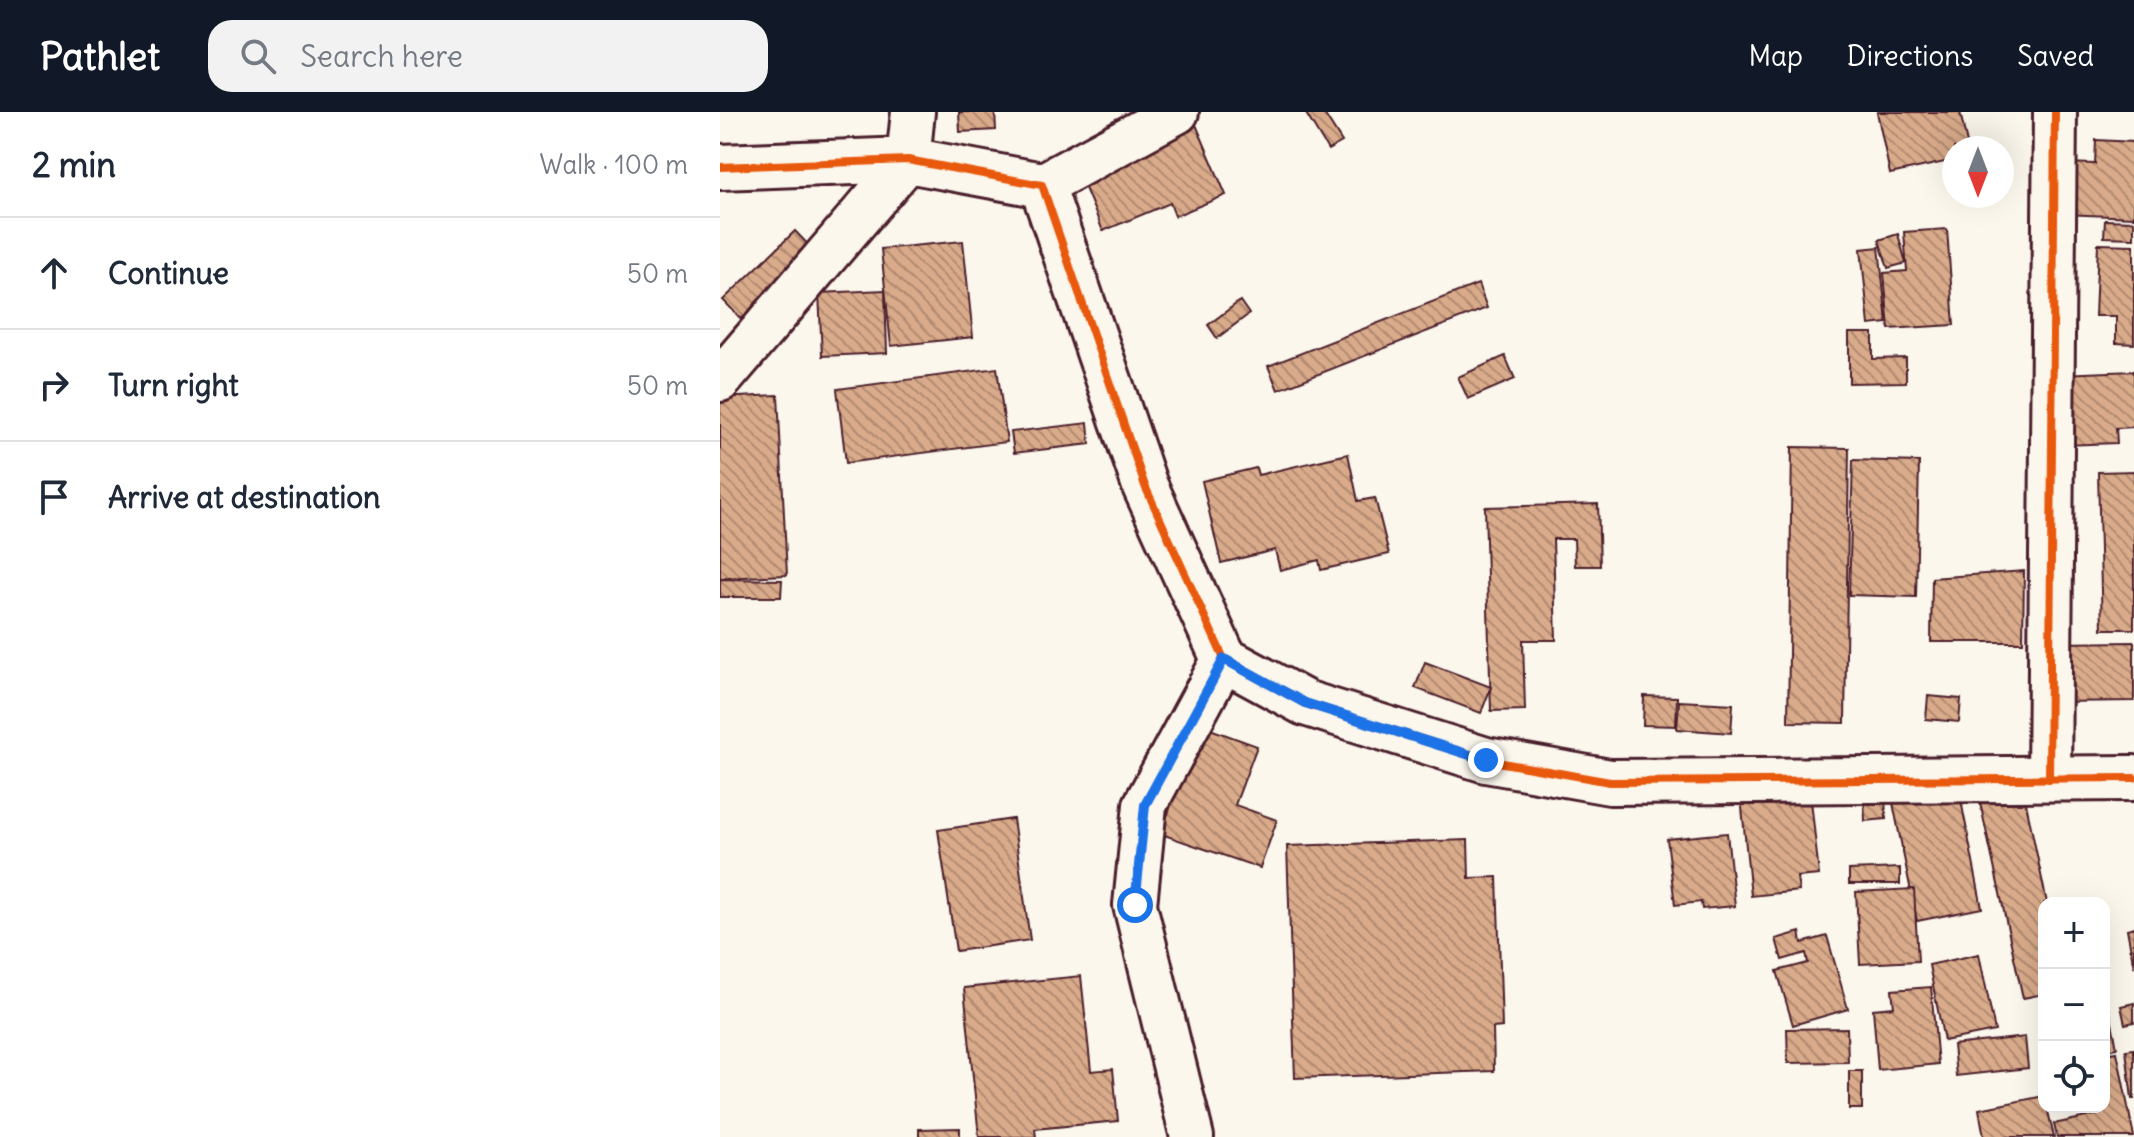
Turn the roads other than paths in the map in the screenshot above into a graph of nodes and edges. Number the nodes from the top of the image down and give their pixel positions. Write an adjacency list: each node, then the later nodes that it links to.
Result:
1 (913, 112): 4 (street)
2 (1177, 112): 6 (street)
3 (2055, 112): 10 (street)
4 (908, 160): 5 (street); 6 (street); 7 (street)
5 (720, 167)
6 (1042, 185): 8 (street)
7 (720, 380)
8 (1224, 659): 10 (street); 11 (street)
9 (2134, 778): 10 (street)
10 (2049, 779)
11 (1192, 1137)

